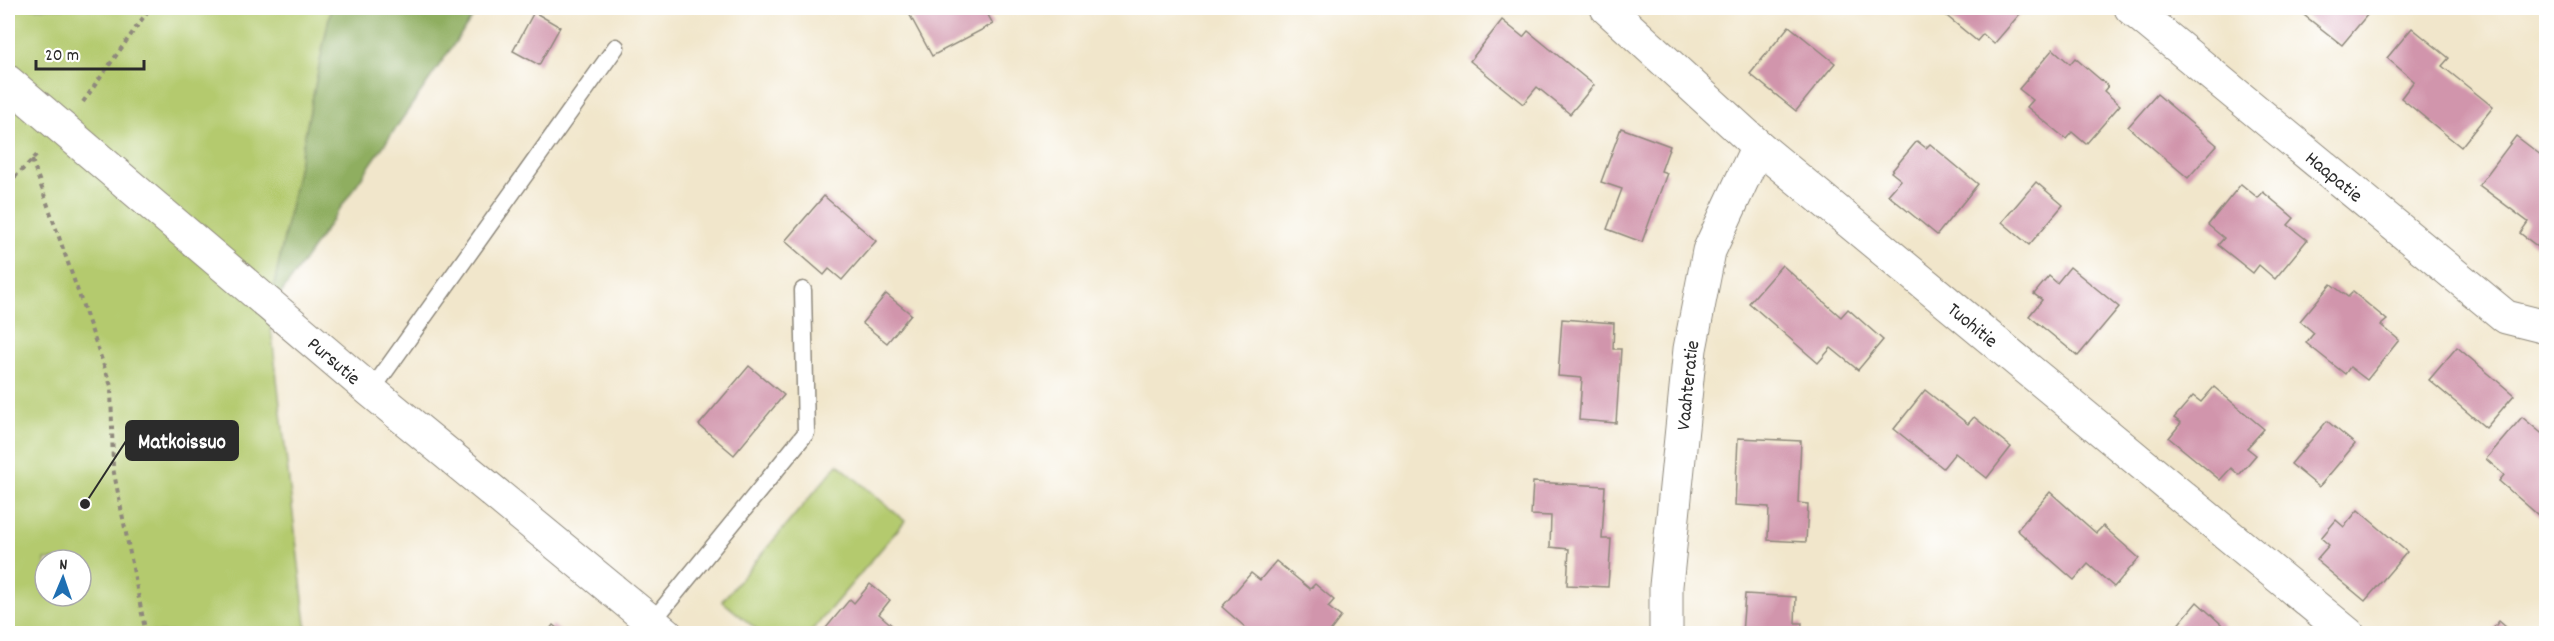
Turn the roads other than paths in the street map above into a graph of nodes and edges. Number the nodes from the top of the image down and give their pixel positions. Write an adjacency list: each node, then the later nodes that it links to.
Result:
1 (1607, 8): 5 (street, Tuohitie)
2 (2131, 8): 7 (street, Haapatie)
3 (616, 47): 8 (lane)
4 (8, 82): 8 (street, Pursutie)
5 (1758, 146): 10 (street, Vaahteratie); 11 (street, Tuohitie)
6 (803, 290): 9 (lane)
7 (2547, 327)
8 (372, 391): 9 (street, Pursutie)
9 (659, 627)
10 (1666, 633)
11 (2348, 633)

